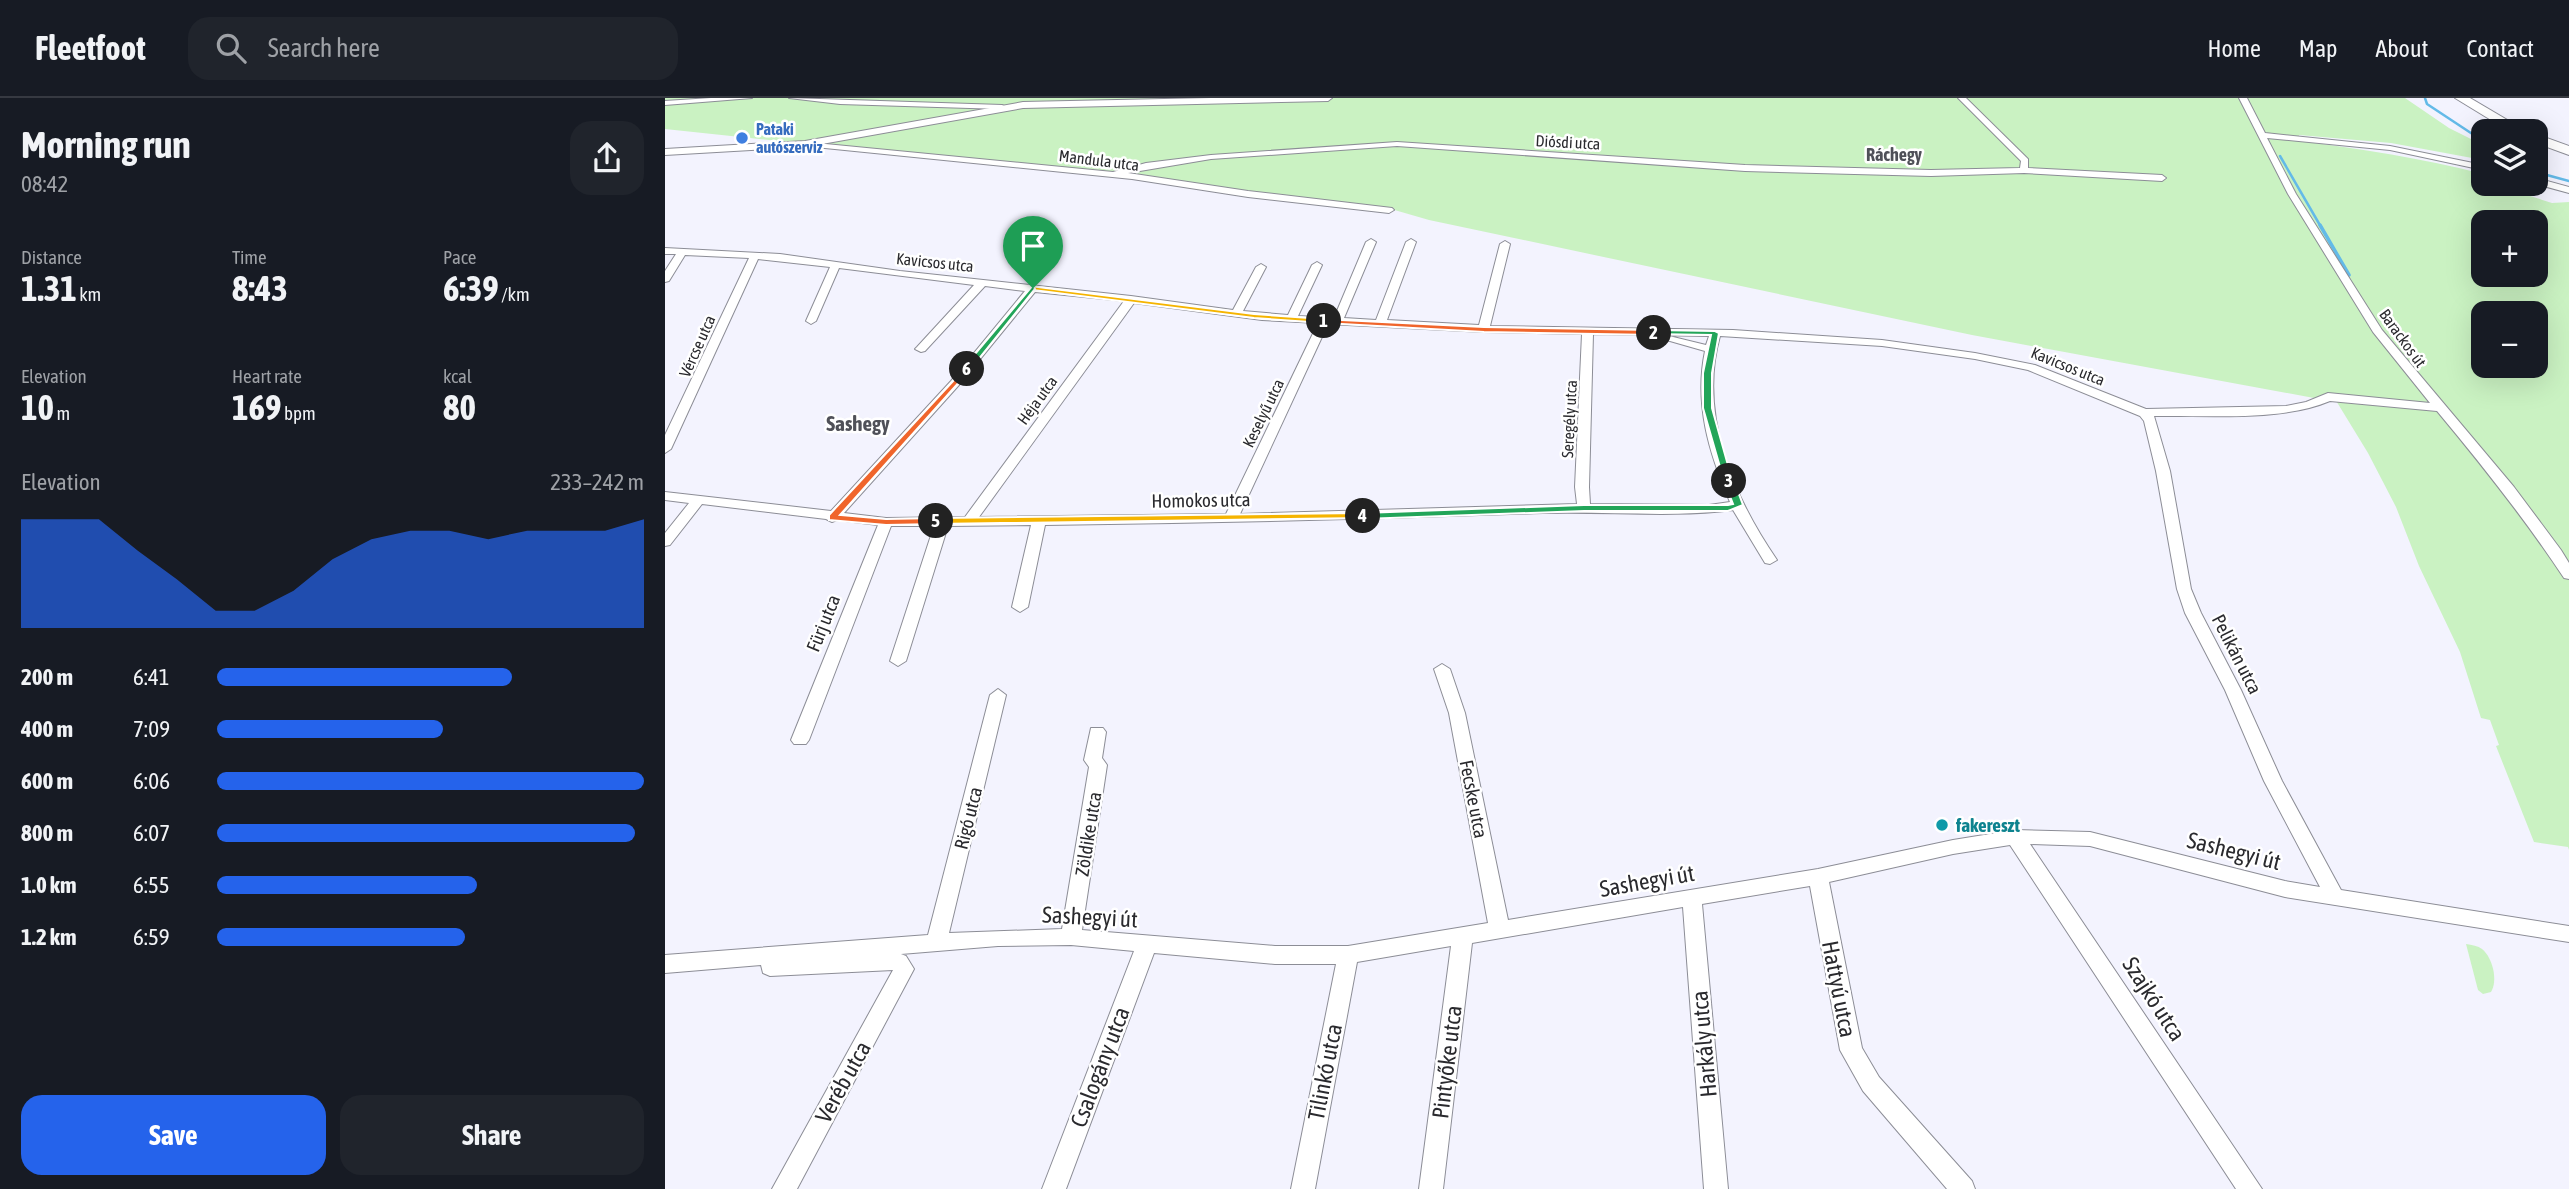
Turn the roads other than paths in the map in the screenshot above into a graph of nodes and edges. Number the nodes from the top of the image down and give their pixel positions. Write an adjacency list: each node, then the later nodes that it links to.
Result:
1 (748, 98): 9 (street)
2 (793, 98): 10 (street)
3 (1328, 98): 10 (street)
4 (1962, 98): 18 (street)
5 (2243, 98): 14 (street, Barackos út)
6 (2447, 98): 11 (highway)
7 (2461, 98): 12 (highway)
8 (2470, 98): 13 (highway)
9 (665, 103)
10 (1002, 107): 15 (street)
11 (2488, 119)
12 (2493, 119)
13 (2496, 119)
14 (2262, 135): 17 (street); 48 (street, Barackos út)
15 (805, 144): 16 (street); 19 (street, Mandula utca)
16 (665, 152)
17 (2471, 165)
18 (2024, 170): 19 (street, Diósdi utca); 20 (street, Diósdi utca)
19 (1113, 174): 23 (street, Mandula utca)
20 (2162, 178)
21 (2548, 184): 22 (street)
22 (2569, 190)
23 (1389, 210)
24 (1371, 242): 40 (street, Keselyű utca)
25 (1411, 242): 41 (street)
26 (1505, 244): 42 (street)
27 (665, 251): 28 (street, Kavicsos utca)
28 (682, 252): 29 (street, Kavicsos utca); 33 (street)
29 (755, 255): 30 (street, Kavicsos utca); 50 (street, Vércse utca)
30 (836, 265): 34 (street, Kavicsos utca); 39 (street)
31 (1317, 265): 38 (street)
32 (1261, 267): 37 (street)
33 (665, 279)
34 (982, 283): 35 (street, Kavicsos utca); 46 (street)
35 (1033, 288): 36 (street, Kavicsos utca); 55 (street)
36 (1131, 299): 37 (street, Kavicsos utca); 58 (street, Héja utca)
37 (1236, 314): 38 (street, Kavicsos utca)
38 (1291, 319): 40 (street, Kavicsos utca)
39 (811, 321)
40 (1330, 321): 41 (street, Kavicsos utca); 56 (street, Keselyű utca)
41 (1380, 324): 42 (street, Kavicsos utca)
42 (1484, 330): 43 (street, Kavicsos utca)
43 (1588, 331): 45 (street, Kavicsos utca); 54 (street, Seregély utca)
44 (1715, 333): 45 (street, Kavicsos utca); 47 (street); 49 (street, Kavicsos utca)
45 (1681, 337): 47 (street, Kavicsos utca)
46 (921, 349)
47 (1710, 349): 53 (street)
48 (2437, 407): 49 (street, Kavicsos utca); 63 (street, Barackos út)
49 (2144, 413): 73 (street, Pelikán utca)
50 (665, 449)
51 (665, 496): 52 (street, Homokos utca)
52 (699, 499): 55 (street, Homokos utca); 61 (street)
53 (1738, 505): 54 (street, Homokos utca); 62 (street)
54 (1584, 508): 56 (street, Homokos utca)
55 (832, 517): 59 (street, Homokos utca)
56 (1231, 519): 60 (street, Homokos utca)
57 (942, 521): 58 (street, Homokos utca); 59 (street, Homokos utca); 65 (street)
58 (969, 521): 60 (street, Homokos utca)
59 (886, 522): 69 (street, Fürj utca)
60 (1039, 522): 64 (street)
61 (665, 542)
62 (1770, 560)
63 (2569, 575)
64 (1020, 607)
65 (898, 661)
66 (1442, 669): 74 (street, Fecske utca)
67 (998, 695): 78 (street, Rigó utca)
68 (1097, 732): 77 (street, Zöldike utca)
69 (800, 740)
70 (2015, 837): 71 (street, Sashegyi út); 73 (street, Sashegyi út); 90 (street, Szajkó utca)
71 (1818, 877): 72 (street, Sashegyi út); 89 (street, Hattyú utca)
72 (1692, 899): 74 (street, Sashegyi út); 88 (street, Harkály utca)
73 (2336, 899): 76 (street, Sashegyi út)
74 (1500, 931): 75 (street, Sashegyi út)
75 (1463, 934): 80 (street, Sashegyi út); 87 (street, Pintyőke utca)
76 (2569, 934)
77 (1071, 937): 78 (street, Sashegyi út); 79 (street, Sashegyi út)
78 (937, 941): 81 (street, Sashegyi út)
79 (1147, 945): 80 (street, Sashegyi út); 85 (street, Csalogány utca)
80 (1348, 955): 86 (street, Tilinkó utca)
81 (722, 961): 82 (street, Sashegyi út); 83 (street, Sashegyi út)
82 (665, 964)
83 (903, 975): 84 (street, Veréb utca)
84 (784, 1189)
85 (1054, 1189)
86 (1303, 1189)
87 (1431, 1189)
88 (1716, 1189)
89 (1963, 1189)
90 (2250, 1189)

